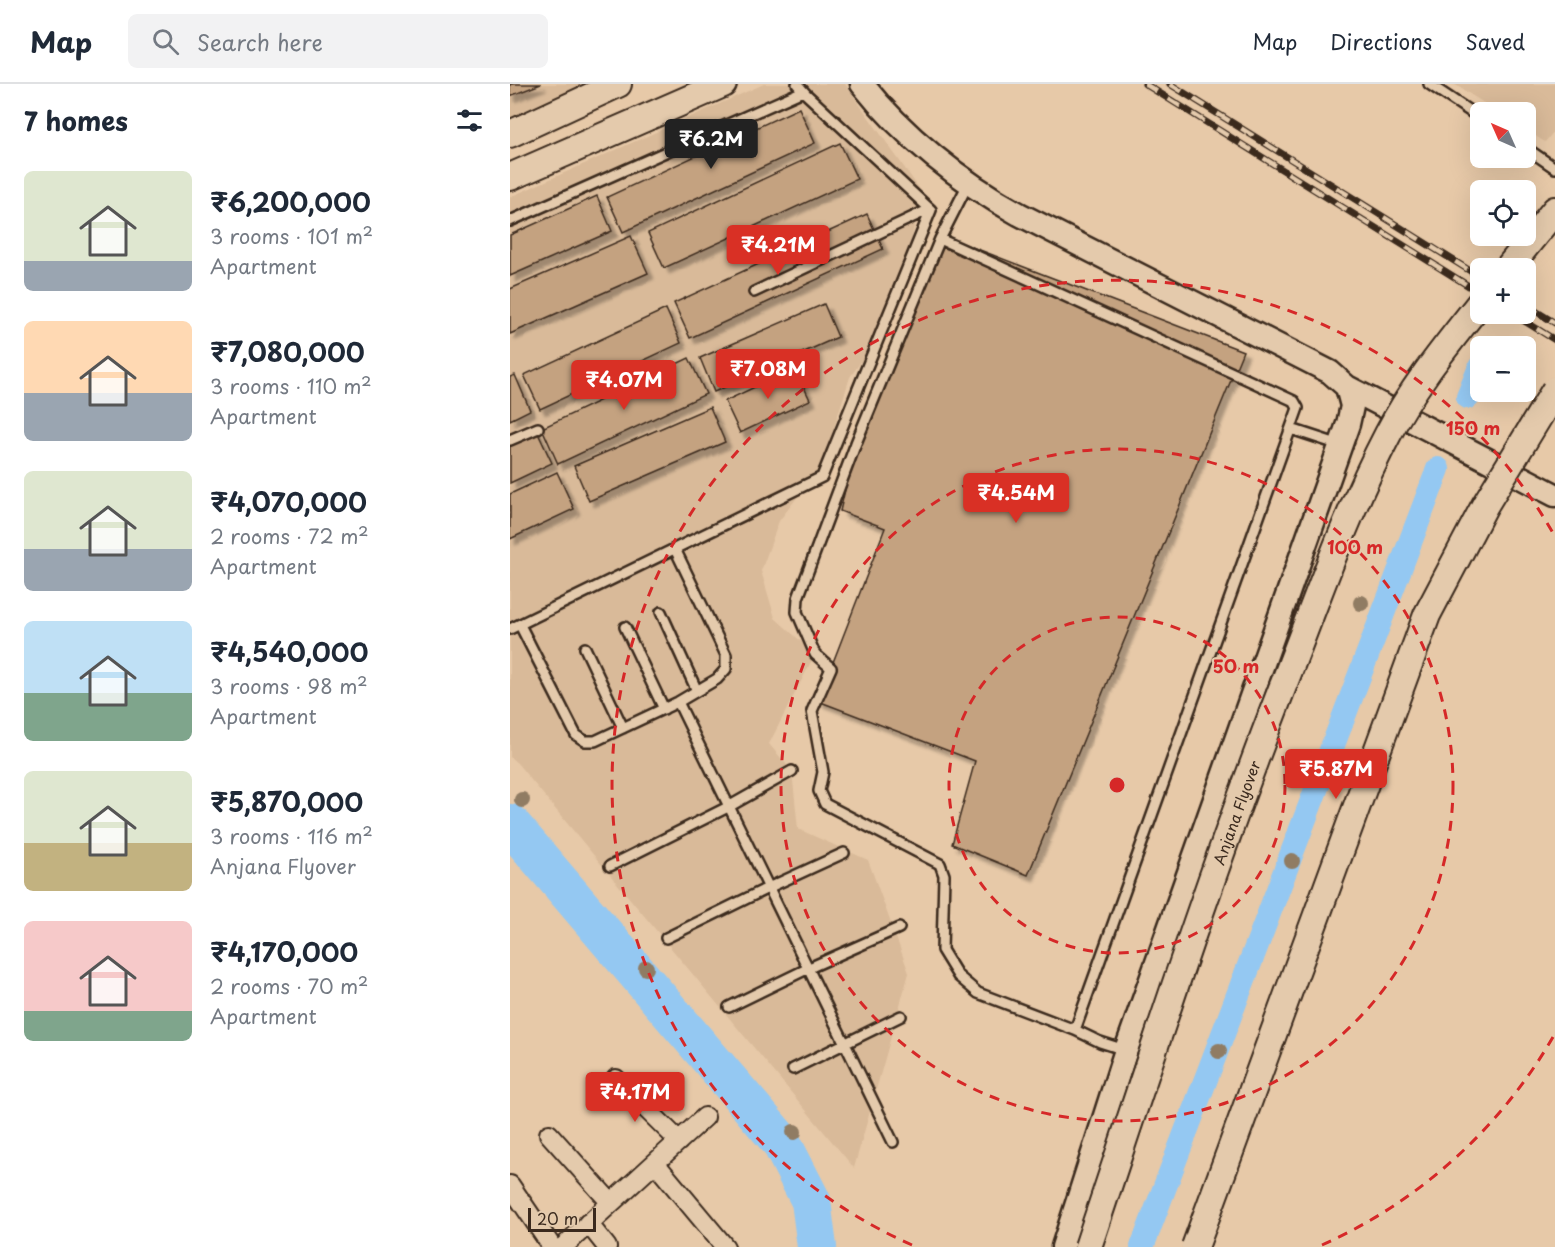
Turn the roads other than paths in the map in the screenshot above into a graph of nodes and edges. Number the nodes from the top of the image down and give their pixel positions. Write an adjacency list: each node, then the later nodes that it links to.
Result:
1 (618, 84): 8 (main road)
2 (723, 84): 11 (main road)
3 (862, 84): 6 (street)
4 (1429, 84): 7 (lane)
5 (800, 87): 13 (lane); 15 (lane)
6 (881, 94): 12 (street)
7 (1470, 111)
8 (510, 134)
9 (1536, 155): 10 (lane)
10 (1555, 168)
11 (510, 177)
12 (969, 182): 16 (lane); 20 (street)
13 (930, 209): 18 (lane); 27 (lane)
14 (1555, 210): 17 (main road)
15 (510, 221)
16 (940, 239): 23 (lane); 46 (lane)
17 (1516, 258)
18 (754, 291)
19 (1470, 316): 64 (main road, Anjana Flyover, bridge)
20 (1347, 387): 25 (street); 26 (street)
21 (1555, 390): 65 (main road, bridge)
22 (538, 428): 24 (lane)
23 (1291, 429): 25 (lane); 46 (lane)
24 (510, 440)
25 (1340, 445): 48 (street)
26 (1555, 495)
27 (675, 549): 29 (lane); 32 (lane)
28 (661, 612): 32 (lane)
29 (515, 627): 35 (lane)
30 (625, 627): 34 (lane)
31 (585, 648): 35 (lane)
32 (697, 691): 33 (lane)
33 (678, 702): 34 (lane); 37 (lane)
34 (664, 709): 35 (lane)
35 (623, 728)
36 (792, 771): 37 (lane)
37 (730, 806): 39 (lane); 40 (lane)
38 (844, 853): 40 (lane)
39 (610, 866)
40 (770, 886): 42 (lane); 43 (lane)
41 (899, 928): 43 (lane)
42 (666, 938)
43 (809, 968): 44 (lane); 47 (lane)
44 (729, 1007)
45 (901, 1016): 47 (lane)
46 (1075, 1030): 48 (lane)
47 (845, 1044): 49 (lane); 54 (lane)
48 (1126, 1050): 63 (street)
49 (794, 1069)
50 (616, 1079): 53 (street)
51 (705, 1117): 53 (street)
52 (549, 1134): 57 (street)
53 (679, 1141): 55 (street)
54 (893, 1142)
55 (655, 1163): 57 (street); 62 (street)
56 (510, 1185): 59 (street)
57 (611, 1203): 58 (street)
58 (588, 1223): 60 (street); 61 (street)
59 (552, 1247)
60 (563, 1247)
61 (607, 1247)
62 (725, 1247)
63 (1063, 1247)
64 (1088, 1247)
65 (1195, 1247)

